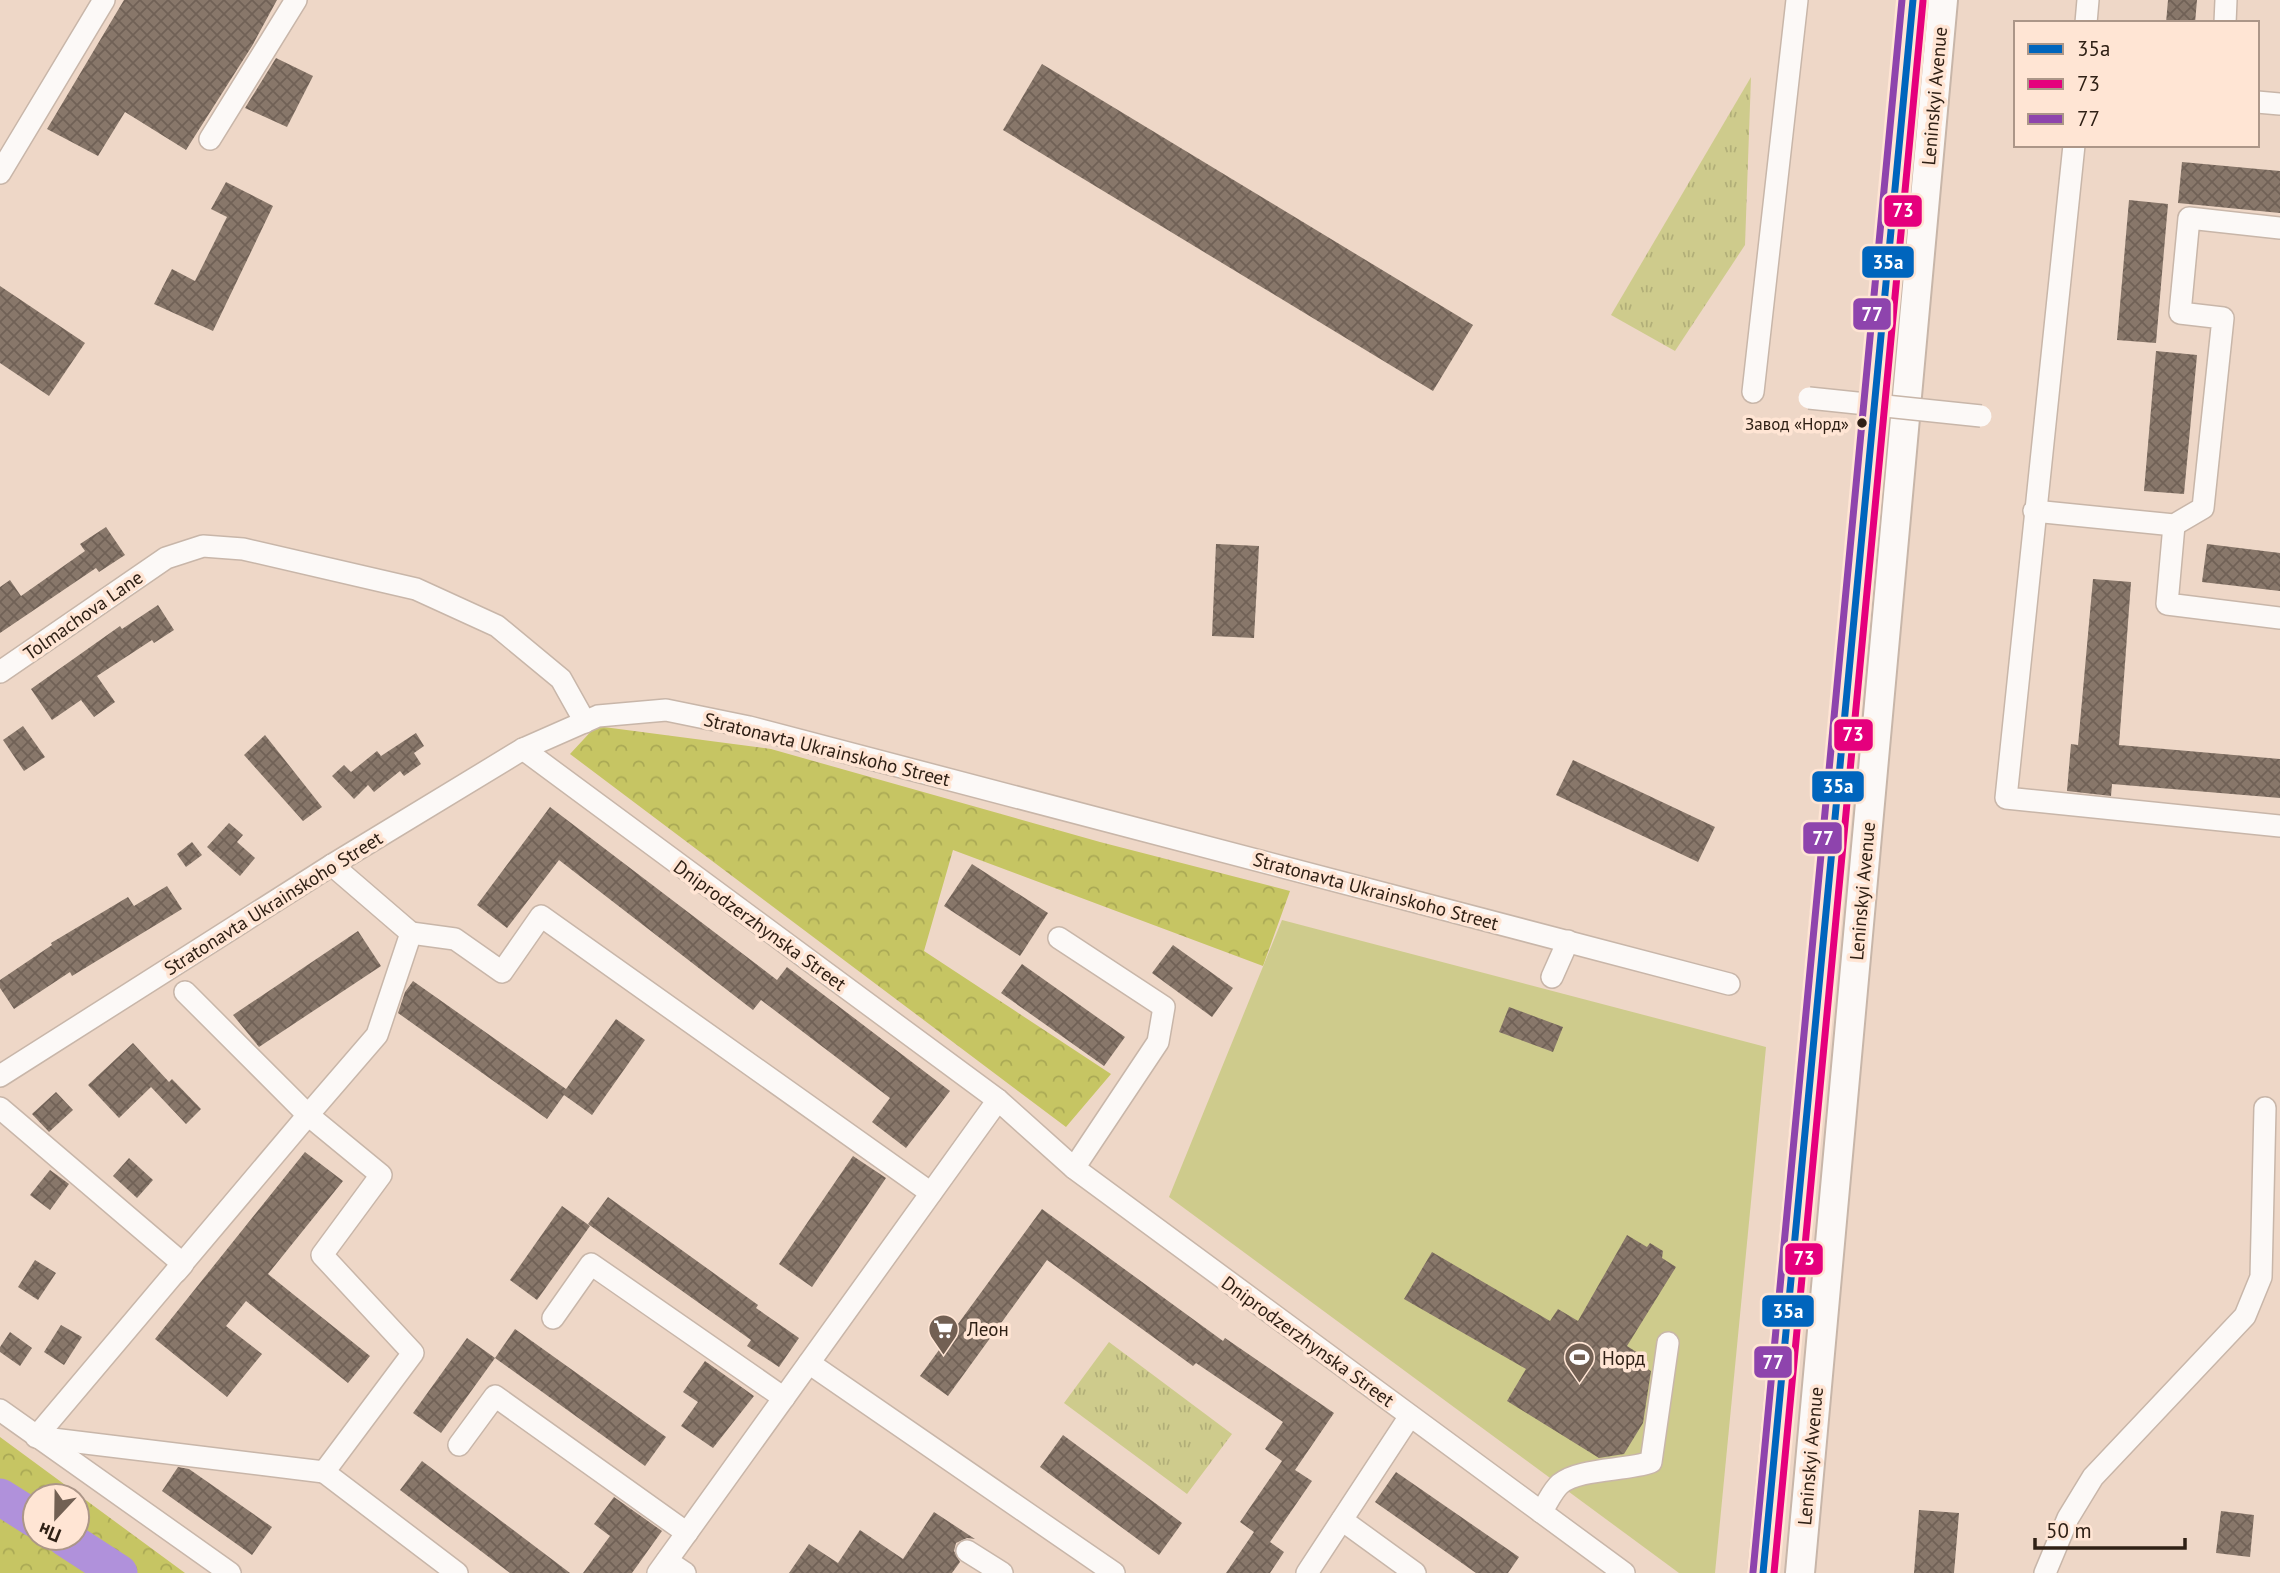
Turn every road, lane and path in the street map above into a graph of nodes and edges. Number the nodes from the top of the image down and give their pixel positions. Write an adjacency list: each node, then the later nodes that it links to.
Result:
1 (104, 0): 14 (street)
2 (296, 0): 12 (street)
3 (1913, 0): 63 (main road, Leninskyi Avenue)
4 (1943, 0): 64 (main road, Leninskyi Avenue)
5 (2088, 0): 8 (street)
6 (2226, 0): 9 (street)
7 (1793, 2): 16 (street)
8 (2086, 21)
9 (2225, 21)
10 (2259, 102): 11 (street)
11 (2280, 104)
12 (210, 139)
13 (2074, 147): 19 (street)
14 (0, 173)
15 (2280, 228): 20 (street)
16 (1753, 392)
17 (1809, 398): 18 (street, bridge)
18 (1980, 416)
19 (2034, 511): 20 (street); 25 (street)
20 (2175, 525): 21 (street)
21 (2280, 618)
22 (0, 672): 23 (street, Tolmachova Lane)
23 (585, 722): 24 (street, Stratonavta Ukrainskoho Street); 29 (street, Stratonavta Ukrainskoho Street)
24 (523, 750): 26 (street, Stratonavta Ukrainskoho Street); 34 (street, Dniprodzerzhynska Street)
25 (2280, 826)
26 (332, 865): 27 (street); 33 (street, Stratonavta Ukrainskoho Street)
27 (411, 933): 37 (street); 39 (street)
28 (1059, 938): 38 (street)
29 (1568, 942): 30 (street); 31 (street, Stratonavta Ukrainskoho Street)
30 (1552, 977)
31 (1729, 984)
32 (186, 992): 37 (street)
33 (0, 1076)
34 (998, 1100): 38 (street, Dniprodzerzhynska Street); 39 (street)
35 (0, 1108): 40 (street)
36 (2265, 1108): 65 (street)
37 (308, 1115): 40 (street); 49 (street)
38 (1074, 1168): 46 (street, Dniprodzerzhynska Street)
39 (931, 1193): 43 (street)
40 (183, 1264): 47 (street)
41 (553, 1318): 44 (street)
42 (1668, 1343): 50 (street)
43 (809, 1363): 44 (street); 59 (street)
44 (784, 1398): 52 (street)
45 (0, 1410): 47 (street)
46 (1410, 1416): 50 (street, Dniprodzerzhynska Street); 51 (street)
47 (36, 1437): 49 (street); 55 (street)
48 (459, 1446): 52 (street)
49 (324, 1472): 56 (street)
50 (1541, 1512): 62 (street, Dniprodzerzhynska Street)
51 (1342, 1520): 60 (street); 61 (street)
52 (687, 1533): 54 (street)
53 (967, 1551): 58 (street)
54 (662, 1567): 57 (street)
55 (230, 1573)
56 (457, 1573)
57 (685, 1573)
58 (1002, 1573)
59 (1115, 1573)
60 (1307, 1573)
61 (1415, 1573)
62 (1624, 1573)
63 (1763, 1573)
64 (1800, 1573)
65 (2045, 1573)

